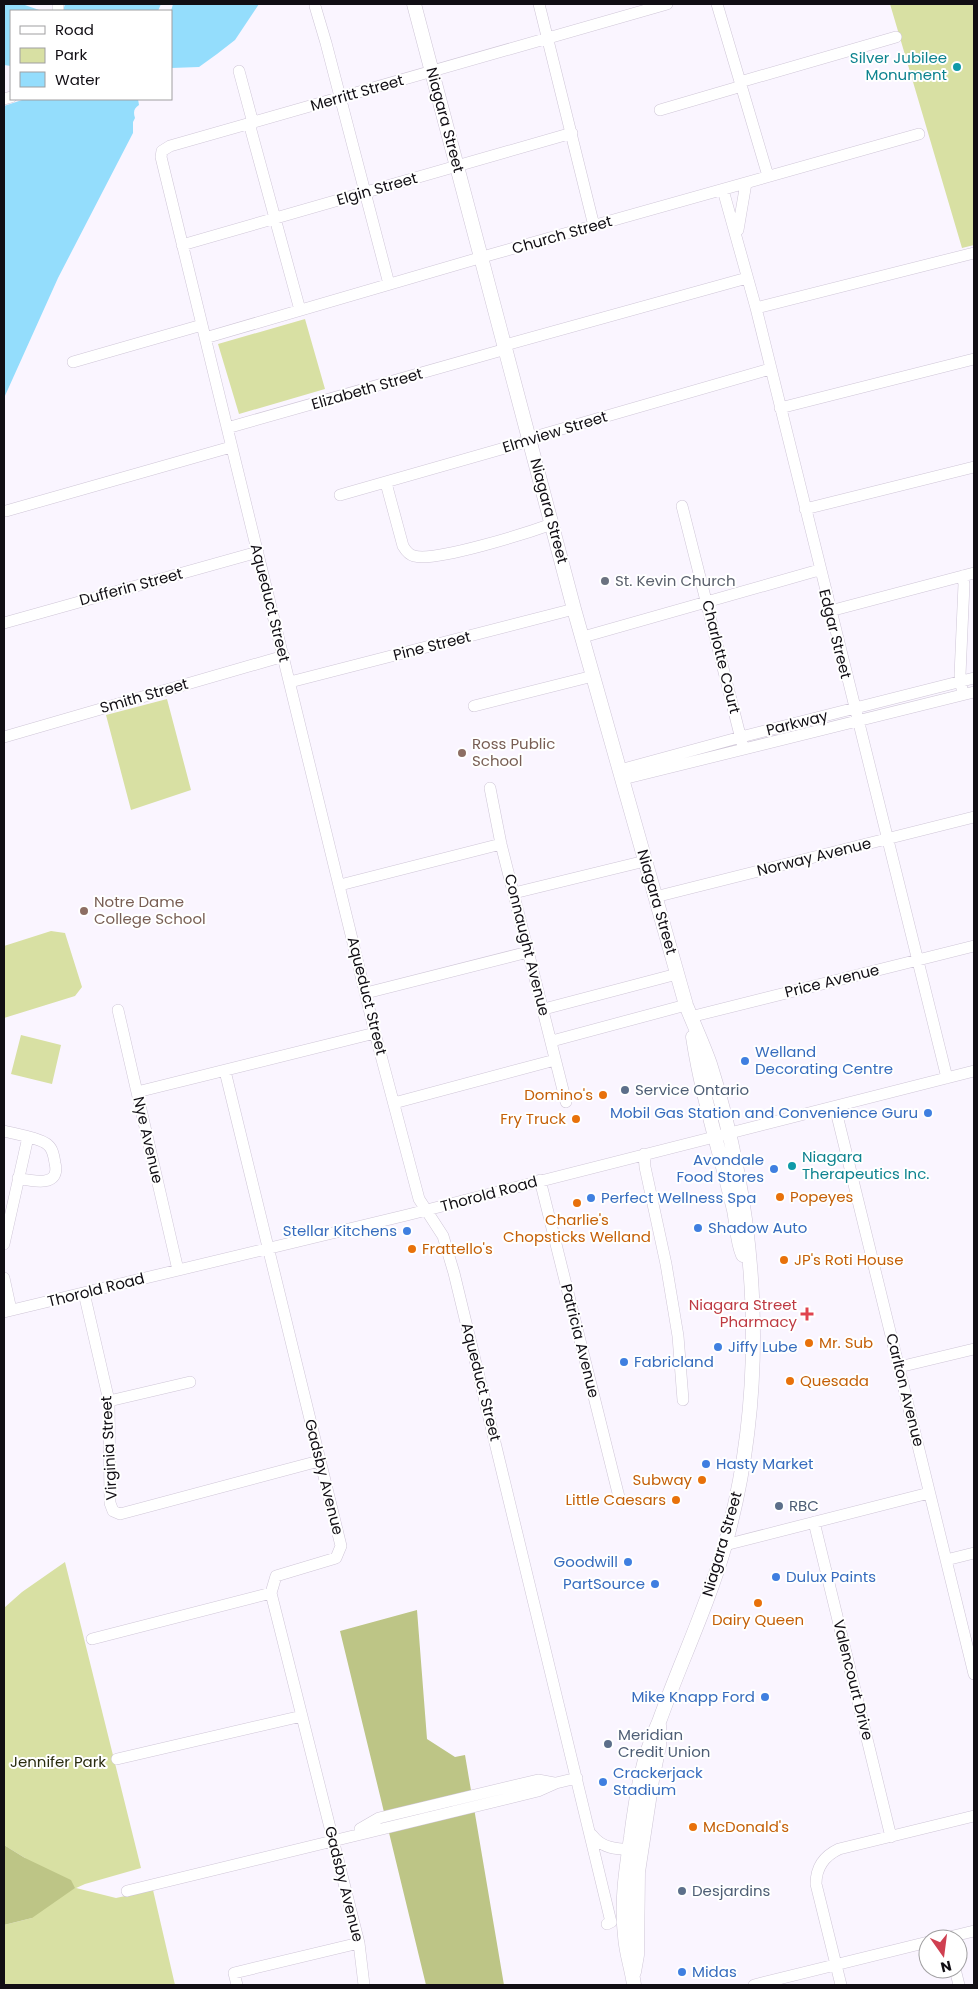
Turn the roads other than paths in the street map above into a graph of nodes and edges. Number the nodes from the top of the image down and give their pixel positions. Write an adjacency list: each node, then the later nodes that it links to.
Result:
1 (414, 4): 9 (main road, Niagara Street)
2 (539, 4): 7 (street)
3 (667, 4): 7 (street, Merritt Street)
4 (717, 4): 10 (street)
5 (315, 6): 11 (street)
6 (896, 37): 10 (street)
7 (547, 39): 9 (street, Merritt Street); 14 (street)
8 (239, 71): 13 (street)
9 (432, 72): 11 (street, Merritt Street); 17 (main road, Niagara Street)
10 (741, 84): 12 (street); 18 (street)
11 (340, 98): 13 (street, Merritt Street); 21 (street)
12 (660, 110)
13 (251, 123): 16 (street, Merritt Street); 22 (street)
14 (572, 133): 17 (street, Elgin Street); 23 (street)
15 (920, 134): 18 (street, Church Street)
16 (162, 151): 25 (street, Aqueduct Street)
17 (457, 165): 21 (street, Elgin Street); 27 (main road, Niagara Street)
18 (768, 176): 19 (street, Church Street)
19 (746, 183): 20 (street, Church Street); 24 (street)
20 (723, 190): 23 (street, Church Street); 24 (street, Edgar Street)
21 (365, 192): 22 (street, Elgin Street); 29 (street)
22 (275, 218): 25 (street, Elgin Street); 31 (street)
23 (594, 226): 27 (street, Church Street)
24 (738, 237): 28 (street, Edgar Street)
25 (182, 245): 32 (street, Aqueduct Street)
26 (974, 253): 30 (street)
27 (482, 258): 29 (street, Church Street); 34 (main road, Niagara Street)
28 (747, 278): 30 (street, Edgar Street); 34 (street, Elizabeth Street)
29 (389, 284): 31 (street, Church Street)
30 (756, 308): 37 (street, Edgar Street)
31 (300, 310): 33 (street, Church Street)
32 (202, 325): 33 (street, Aqueduct Street); 36 (street)
33 (205, 338): 39 (street, Aqueduct Street)
34 (505, 347): 39 (street, Elizabeth Street); 40 (main road, Niagara Street)
35 (974, 359): 38 (street)
36 (73, 362)
37 (770, 369): 38 (street, Edgar Street); 40 (street, Elmview Street)
38 (780, 408): 46 (street, Edgar Street)
39 (228, 428): 41 (street, Aqueduct Street)
40 (530, 440): 43 (street, Elmview Street); 48 (main road, Niagara Street)
41 (231, 447): 47 (street); 49 (street, Aqueduct Street)
42 (974, 467): 46 (street)
43 (386, 483): 44 (street, Elmview Street); 48 (street)
44 (340, 495)
45 (682, 506): 53 (street, Charlotte Court)
46 (805, 509): 50 (street, Edgar Street)
47 (6, 511)
48 (552, 524): 54 (main road, Niagara Street)
49 (258, 552): 56 (street, Dufferin Street); 58 (street, Aqueduct Street)
50 (820, 570): 53 (street); 55 (street, Edgar Street)
51 (974, 573): 52 (street)
52 (962, 576): 55 (street); 62 (street)
53 (708, 602): 57 (street); 68 (street, Charlotte Court)
54 (574, 609): 57 (main road, Niagara Street); 61 (street, Pine Street)
55 (830, 611): 65 (street, Edgar Street)
56 (4, 622)
57 (583, 637): 59 (main road, Niagara Street)
58 (284, 656): 61 (street, Aqueduct Street); 67 (street, Smith Street)
59 (593, 676): 64 (street); 70 (main road, Niagara Street)
60 (974, 678): 62 (street, Parkway)
61 (290, 682): 76 (street, Aqueduct Street)
62 (960, 682): 63 (street); 65 (street, Parkway)
63 (969, 693): 66 (street, Parkway)
64 (474, 706)
65 (854, 709): 66 (street, Edgar Street); 68 (street, Parkway)
66 (857, 721): 69 (street, Parkway); 73 (street, Edgar Street)
67 (4, 737)
68 (741, 737): 69 (street, Charlotte Court); 70 (street, Parkway)
69 (744, 749): 70 (street, Parkway)
70 (622, 775): 75 (main road, Niagara Street)
71 (490, 788): 74 (street, Connaught Avenue)
72 (974, 817): 73 (street, Norway Avenue)
73 (886, 839): 78 (street, Norway Avenue); 81 (street, Edgar Street)
74 (501, 844): 76 (street); 77 (street, Connaught Avenue)
75 (645, 860): 77 (street); 78 (main road, Niagara Street)
76 (340, 885): 83 (street, Aqueduct Street)
77 (514, 893): 80 (street, Connaught Avenue)
78 (655, 896): 82 (main road, Niagara Street)
79 (974, 946): 81 (street, Price Avenue)
80 (528, 952): 83 (street); 84 (street, Connaught Avenue)
81 (917, 960): 86 (street, Price Avenue); 92 (street, Edgar Street)
82 (678, 974): 84 (street); 86 (main road, Niagara Street)
83 (366, 993): 87 (street, Aqueduct Street)
84 (544, 1009): 88 (street, Connaught Avenue)
85 (118, 1010): 93 (street, Nye Avenue)
86 (688, 1011): 88 (street, Price Avenue); 98 (main road, Niagara Street)
87 (375, 1033): 90 (street); 95 (street, Aqueduct Street)
88 (552, 1041): 89 (street, Connaught Avenue)
89 (555, 1060): 94 (street, Connaught Avenue); 95 (street)
90 (225, 1071): 93 (street); 105 (street, Gadsby Avenue)
91 (974, 1073): 92 (street, Thorold Road)
92 (947, 1078): 96 (street, Thorold Road)
93 (137, 1092): 106 (street, Nye Avenue)
94 (566, 1102)
95 (394, 1103): 103 (street, Aqueduct Street)
96 (834, 1107): 98 (street, Thorold Road); 111 (street, Carlton Avenue)
97 (4, 1131): 99 (street)
98 (722, 1135): 100 (street, Thorold Road); 119 (main road, Niagara Street)
99 (28, 1137): 101 (street); 101 (street)
100 (644, 1154): 102 (street, Thorold Road); 113 (street)
101 (18, 1178): 104 (street)
102 (540, 1180): 103 (street, Thorold Road); 117 (street, Patricia Avenue)
103 (426, 1210): 105 (street, Thorold Road); 127 (street, Aqueduct Street)
104 (4, 1244)
105 (268, 1248): 106 (street, Thorold Road); 115 (street, Gadsby Avenue)
106 (178, 1270): 108 (street, Thorold Road)
107 (4, 1278): 109 (street)
108 (84, 1293): 109 (street, Thorold Road); 114 (street, Virginia Street)
109 (8, 1311)
110 (974, 1349): 111 (street)
111 (899, 1367): 116 (street, Carlton Avenue)
112 (190, 1382): 114 (street)
113 (684, 1400)
114 (109, 1401): 115 (street, Virginia Street)
115 (320, 1461): 122 (street, Gadsby Avenue)
116 (929, 1493): 118 (street); 121 (street, Carlton Avenue)
117 (620, 1501)
118 (814, 1522): 119 (street); 130 (street, Valencourt Drive)
119 (725, 1545): 132 (main road, Niagara Street)
120 (974, 1553): 121 (street)
121 (946, 1560): 124 (street, Carlton Avenue)
122 (271, 1593): 123 (street); 125 (street, Gadsby Avenue)
123 (92, 1639)
124 (974, 1674)
125 (302, 1716): 126 (street); 131 (street, Gadsby Avenue)
126 (117, 1760)
127 (577, 1778): 129 (street, Aqueduct Street); 131 (street)
128 (974, 1816): 130 (street)
129 (591, 1834): 132 (street); 134 (street, Aqueduct Street)
130 (891, 1837): 137 (street)
131 (334, 1841): 133 (street); 135 (street, Gadsby Avenue)
132 (635, 1850): 138 (main road, Niagara Street)
133 (127, 1890)
134 (608, 1924)
135 (359, 1943): 139 (street); 140 (street, Gadsby Avenue)
136 (918, 1944): 137 (street)
137 (836, 1965): 141 (street); 142 (street)
138 (634, 1982)
139 (237, 1985)
140 (364, 1985)
141 (754, 1985)
142 (841, 1985)

